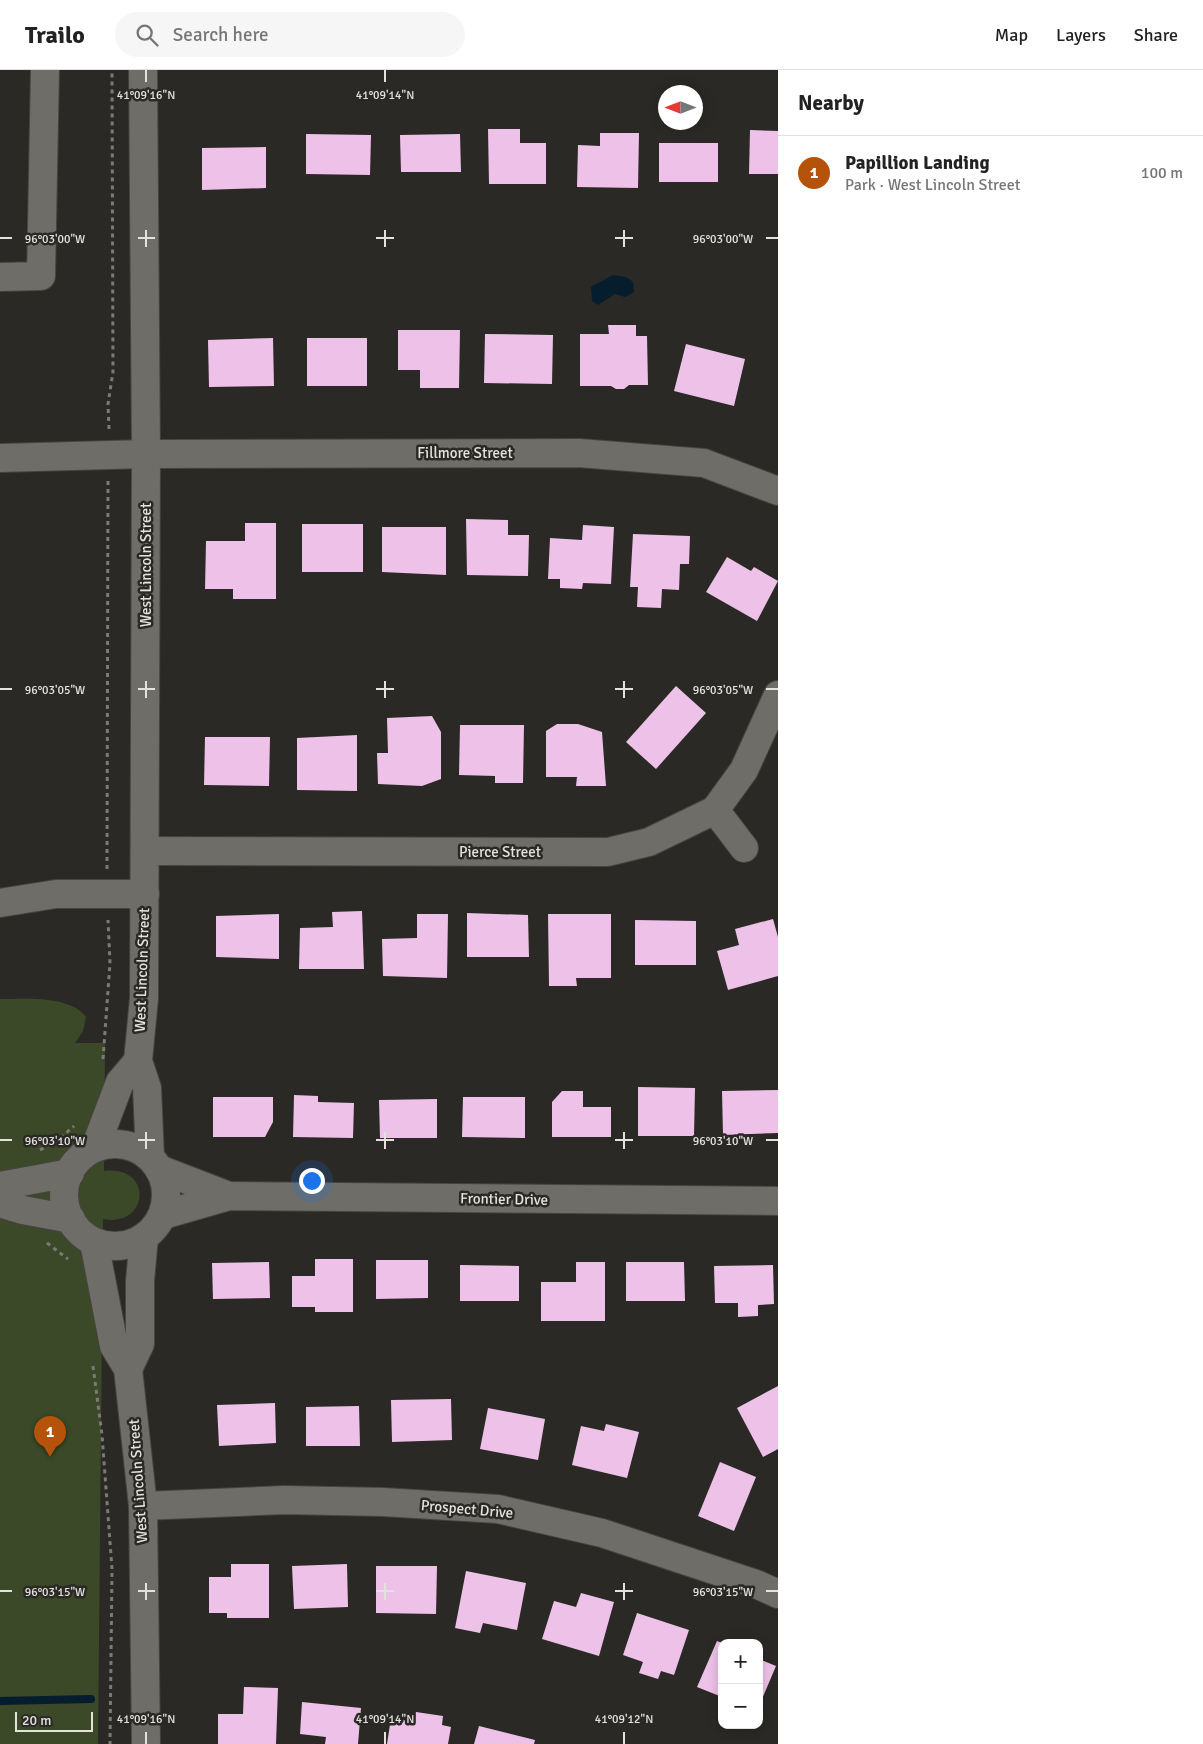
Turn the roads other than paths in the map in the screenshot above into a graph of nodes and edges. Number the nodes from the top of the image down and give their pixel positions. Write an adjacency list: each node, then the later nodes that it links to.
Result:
1 (44, 70): 3 (street)
2 (143, 70): 4 (street, West Lincoln Street)
3 (0, 277)
4 (146, 454): 5 (street, Fillmore Street); 6 (street, Fillmore Street); 10 (street, West Lincoln Street)
5 (0, 458)
6 (778, 491)
7 (778, 695): 8 (street, Pierce Street)
8 (715, 810): 9 (street); 10 (street, Pierce Street)
9 (744, 848)
10 (145, 851): 11 (street, West Lincoln Street)
11 (145, 894): 12 (street); 13 (street, West Lincoln Street)
12 (0, 904)
13 (138, 1060): 14 (street); 15 (street, West Lincoln Street)
14 (95, 1148): 15 (street); 16 (street)
15 (155, 1163): 18 (street, Frontier Drive); 21 (street)
16 (70, 1173): 17 (street); 22 (street)
17 (0, 1186)
18 (229, 1196): 19 (street, Frontier Drive); 21 (street, Frontier Drive)
19 (778, 1202)
20 (0, 1204): 22 (street)
21 (162, 1215): 23 (street)
22 (71, 1219): 24 (street)
23 (144, 1237): 24 (street); 25 (street)
24 (94, 1242): 25 (street, West Lincoln Street)
25 (128, 1369): 26 (street, West Lincoln Street)
26 (143, 1506): 27 (street, Prospect Drive); 28 (street, West Lincoln Street)
27 (778, 1594)
28 (146, 1744)

